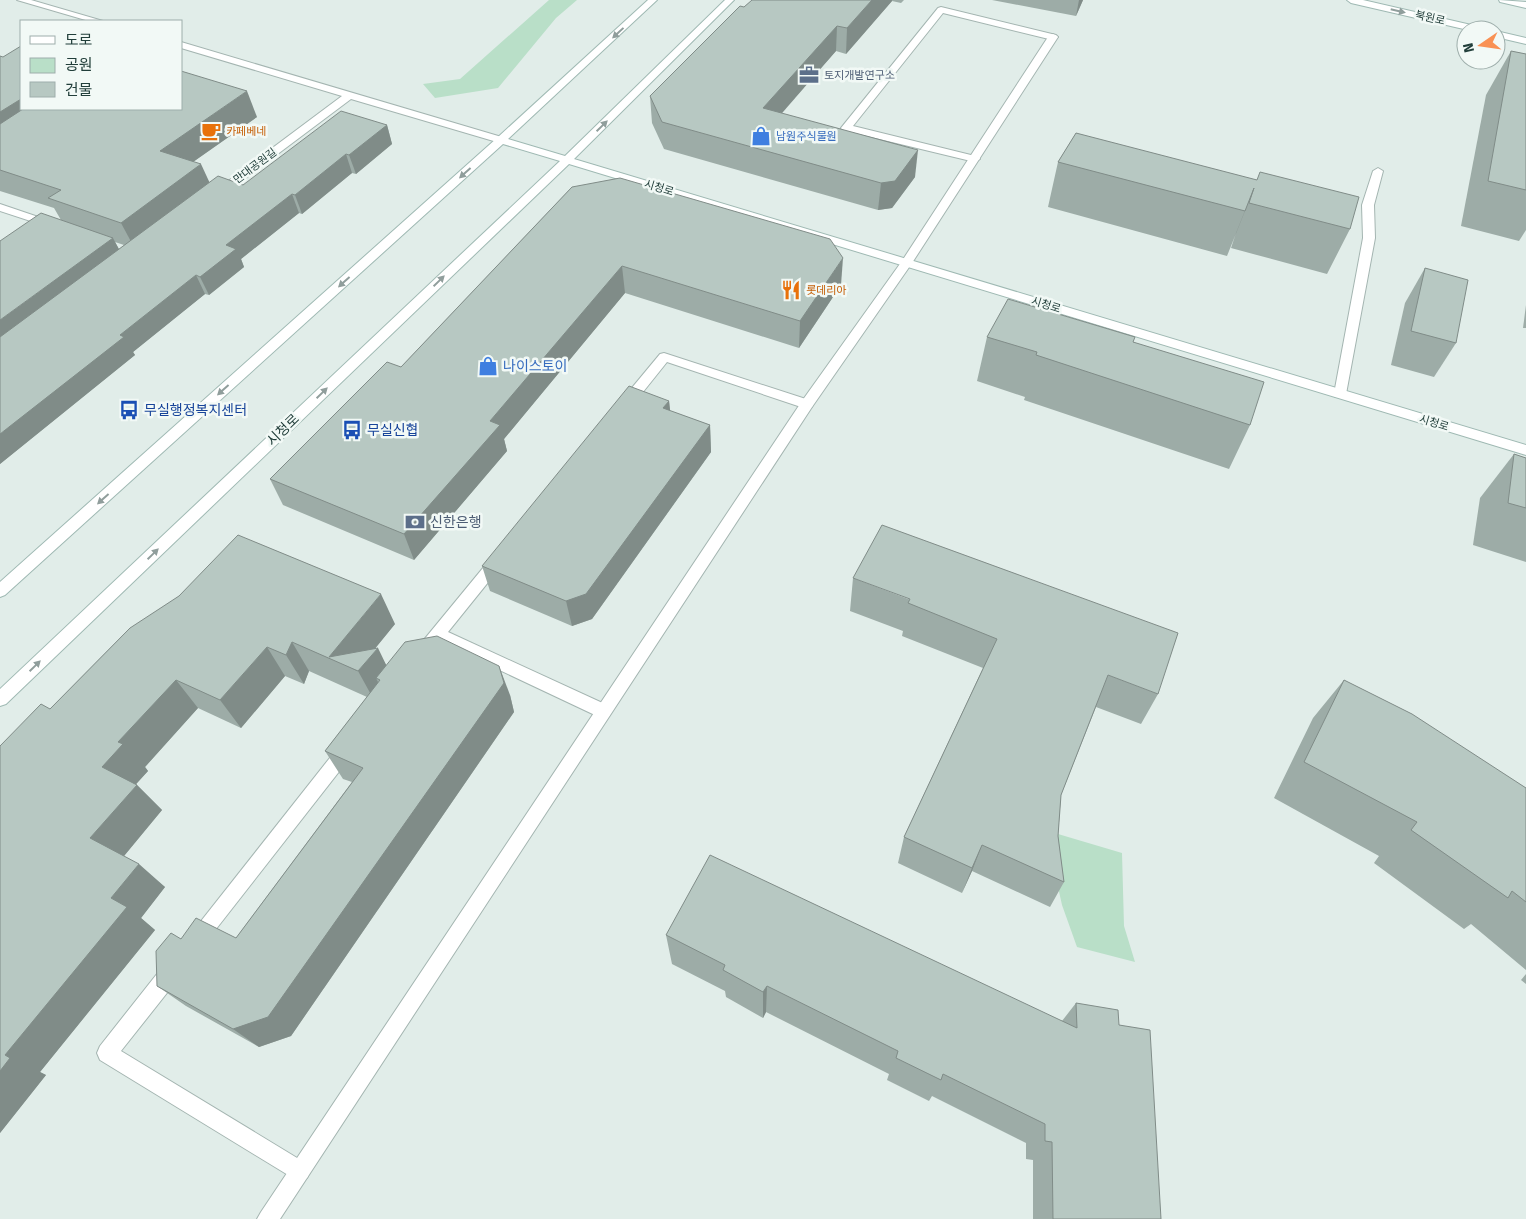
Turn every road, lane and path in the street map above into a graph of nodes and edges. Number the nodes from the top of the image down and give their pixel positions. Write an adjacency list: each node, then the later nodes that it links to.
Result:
1 (21, 0): 7 (street)
2 (654, 0): 13 (street, one-way to 13)
3 (730, 0): 15 (street, 시청로, one-way to 3)
4 (1351, 0): 8 (street, 북원로, one-way to 8)
5 (1502, 0): 6 (street)
6 (1526, 5)
7 (94, 20)
8 (1456, 24)
9 (1506, 36): 10 (street)
10 (1526, 41)
11 (182, 45): 12 (street)
12 (350, 94): 13 (street); 17 (street, 만대공원길)
13 (502, 140): 15 (street); 26 (street, one-way to 26)
14 (975, 159): 14 (street); 20 (street)
15 (567, 160): 20 (street, 시청로); 29 (street, 시청로, one-way to 15)
16 (1378, 170): 21 (street)
17 (208, 202)
18 (0, 207): 19 (street)
19 (64, 230)
20 (906, 263): 21 (street, 시청로); 22 (street)
21 (1340, 394): 24 (street, 시청로)
22 (807, 404): 23 (street); 30 (street)
23 (614, 419)
24 (1526, 450)
25 (506, 550): 27 (street)
26 (0, 591)
27 (437, 634): 28 (street); 30 (street)
28 (413, 665)
29 (0, 699)
30 (603, 711): 32 (street)
31 (358, 735): 32 (street)
32 (300, 1171): 33 (street)
33 (268, 1219)

